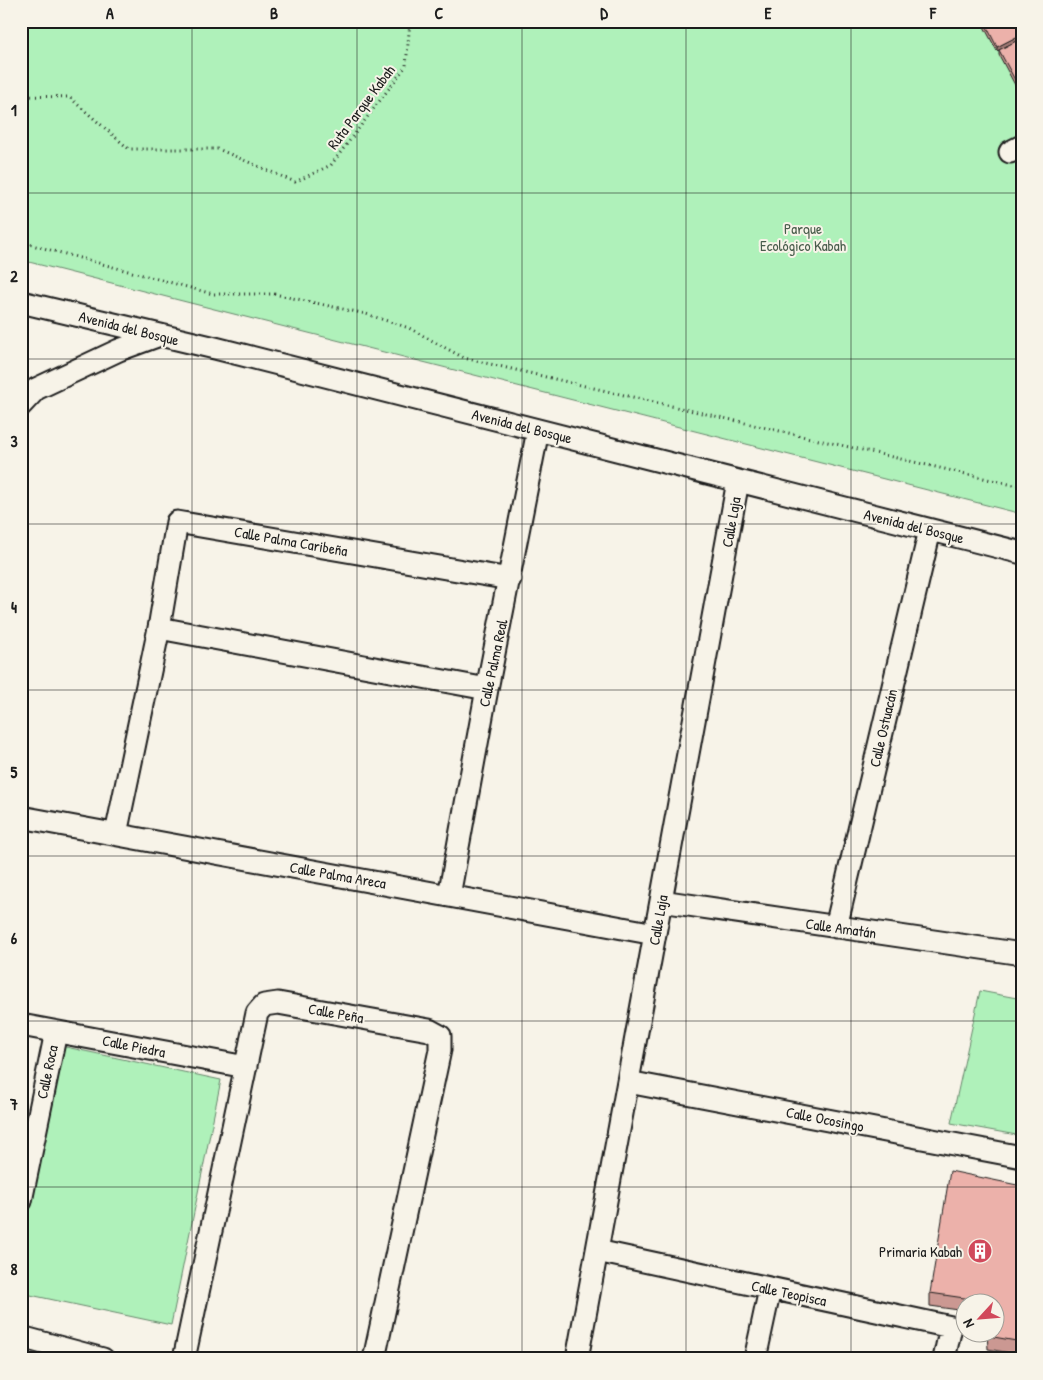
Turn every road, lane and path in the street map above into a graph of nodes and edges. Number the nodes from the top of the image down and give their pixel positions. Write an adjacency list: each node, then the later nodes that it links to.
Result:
1 (410, 21): 3 (path, Ruta Parque Kabah)
2 (21, 84): 3 (path)
3 (26, 95): 4 (path, Ruta Parque Kabah)
4 (21, 96)
5 (21, 242): 11 (path)
6 (21, 302): 7 (street, Avenida del Bosque)
7 (160, 335): 8 (street); 9 (street, Avenida del Bosque)
8 (21, 405)
9 (538, 430): 10 (street, Avenida del Bosque); 14 (street, Calle Palma Real)
10 (738, 481): 12 (street, Avenida del Bosque); 20 (street, Calle Laja)
11 (1022, 488)
12 (930, 530): 13 (street, Avenida del Bosque); 21 (street, Calle Ostuacán)
13 (1022, 553)
14 (510, 579): 15 (street, Calle Palma Caribeña); 16 (street, Calle Palma Real)
15 (159, 628): 16 (street); 18 (street, Calle Palma Caribeña)
16 (487, 689): 19 (street, Calle Palma Real)
17 (21, 817): 18 (street, Calle Palma Areca)
18 (116, 834): 19 (street, Calle Palma Areca)
19 (449, 896): 22 (street, Calle Palma Areca)
20 (661, 901): 21 (street, Calle Amatán); 22 (street, Calle Laja)
21 (836, 927): 23 (street, Calle Amatán)
22 (655, 934): 27 (street, Calle Laja)
23 (1022, 954)
24 (21, 1025): 25 (street, Calle Piedra)
25 (56, 1032): 26 (street, Calle Piedra); 29 (street, Calle Roca)
26 (246, 1068): 34 (street, Calle Peña); 35 (street, Calle Peña)
27 (628, 1082): 28 (street, Calle Ocosingo); 30 (street, Calle Laja)
28 (1022, 1156)
29 (21, 1201)
30 (597, 1251): 31 (street, Calle Teopisca); 36 (street, Calle Laja)
31 (770, 1289): 37 (street); 38 (street, Calle Teopisca)
32 (21, 1336): 33 (street)
33 (103, 1359)
34 (184, 1359)
35 (374, 1359)
36 (577, 1359)
37 (756, 1359)
38 (944, 1359)

